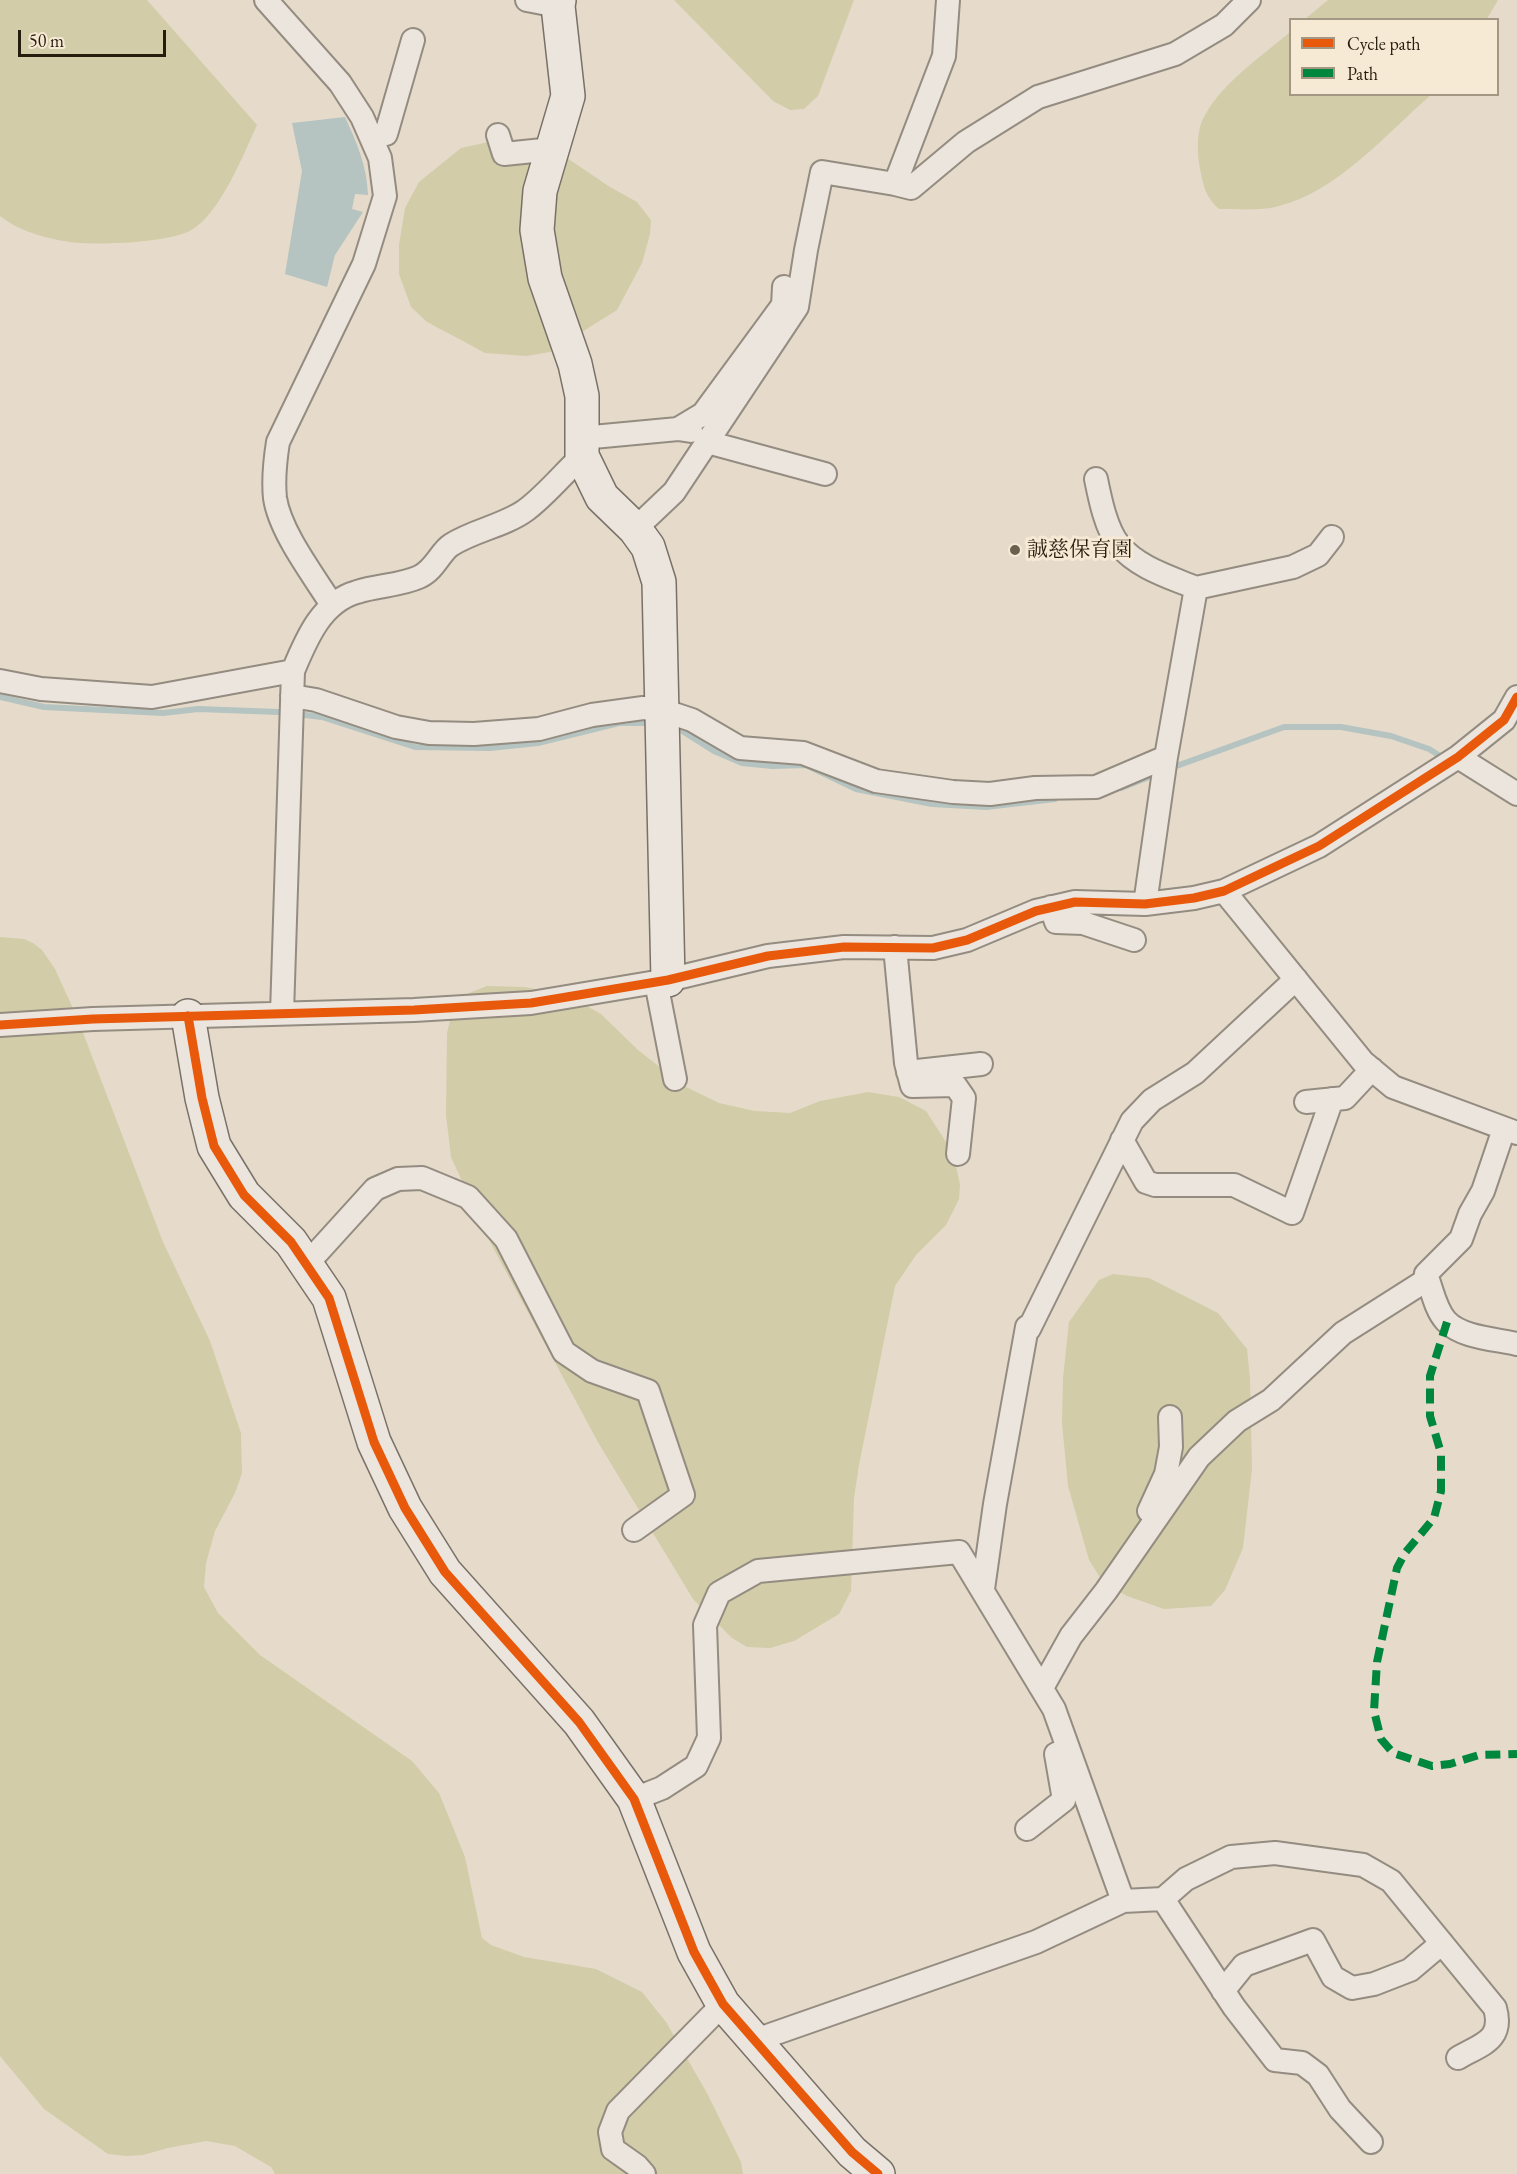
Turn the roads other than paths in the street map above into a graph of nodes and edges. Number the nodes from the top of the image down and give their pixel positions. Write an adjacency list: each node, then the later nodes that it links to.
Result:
1 (266, 0): 7 (street)
2 (948, 0): 9 (street)
3 (1249, 0): 9 (street)
4 (548, 2): 8 (street)
5 (413, 40): 7 (street)
6 (498, 135): 8 (street)
7 (371, 137): 19 (street)
8 (553, 149): 13 (street)
9 (895, 184): 12 (street)
10 (784, 287): 11 (street)
11 (678, 429): 12 (street); 13 (street)
12 (710, 438): 14 (street); 16 (street)
13 (582, 447): 16 (street); 19 (street)
14 (825, 474)
15 (1096, 479): 18 (street)
16 (635, 529): 24 (street)
17 (1332, 537): 18 (street)
18 (1196, 588): 25 (street)
19 (332, 605): 20 (street)
20 (293, 671): 21 (street); 22 (street)
21 (0, 681)
22 (292, 696): 24 (street); 35 (street)
23 (1517, 697): 26 (street)
24 (662, 710): 25 (street); 34 (street)
25 (1166, 757): 29 (street)
26 (1458, 757): 27 (street); 28 (street)
27 (1517, 794)
28 (1224, 891): 29 (street); 33 (street)
29 (1145, 904): 30 (street)
30 (1051, 907): 31 (street); 32 (street)
31 (1134, 940)
32 (895, 947): 34 (street); 40 (street)
33 (1296, 979): 39 (street); 45 (street)
34 (662, 981): 35 (street); 41 (street)
35 (282, 1013): 36 (street)
36 (188, 1016): 37 (street); 47 (street)
37 (0, 1024)
38 (981, 1064): 40 (street)
39 (1372, 1069): 42 (street); 44 (street)
40 (908, 1072): 46 (street)
41 (675, 1079)
42 (1332, 1099): 43 (street); 45 (street)
43 (1306, 1102)
44 (1510, 1131): 48 (street)
45 (1122, 1140): 53 (street)
46 (958, 1154)
47 (306, 1264): 51 (street); 56 (street)
48 (1428, 1279): 49 (street); 52 (street)
49 (1517, 1344)
50 (1170, 1417): 52 (street)
51 (634, 1530)
52 (1144, 1536): 54 (street)
53 (983, 1589): 54 (street); 56 (street)
54 (1042, 1688): 55 (street)
55 (1068, 1748): 57 (street); 59 (street)
56 (634, 1799): 62 (street)
57 (1027, 1829)
58 (1163, 1899): 59 (street); 60 (street); 61 (street)
59 (1123, 1901): 63 (street)
60 (1442, 1943): 61 (street); 64 (street)
61 (1223, 1991): 65 (street)
62 (723, 2004): 63 (street); 66 (street)
63 (756, 2040): 67 (street)
64 (1458, 2058)
65 (1371, 2142)
66 (644, 2174)
67 (878, 2174)

